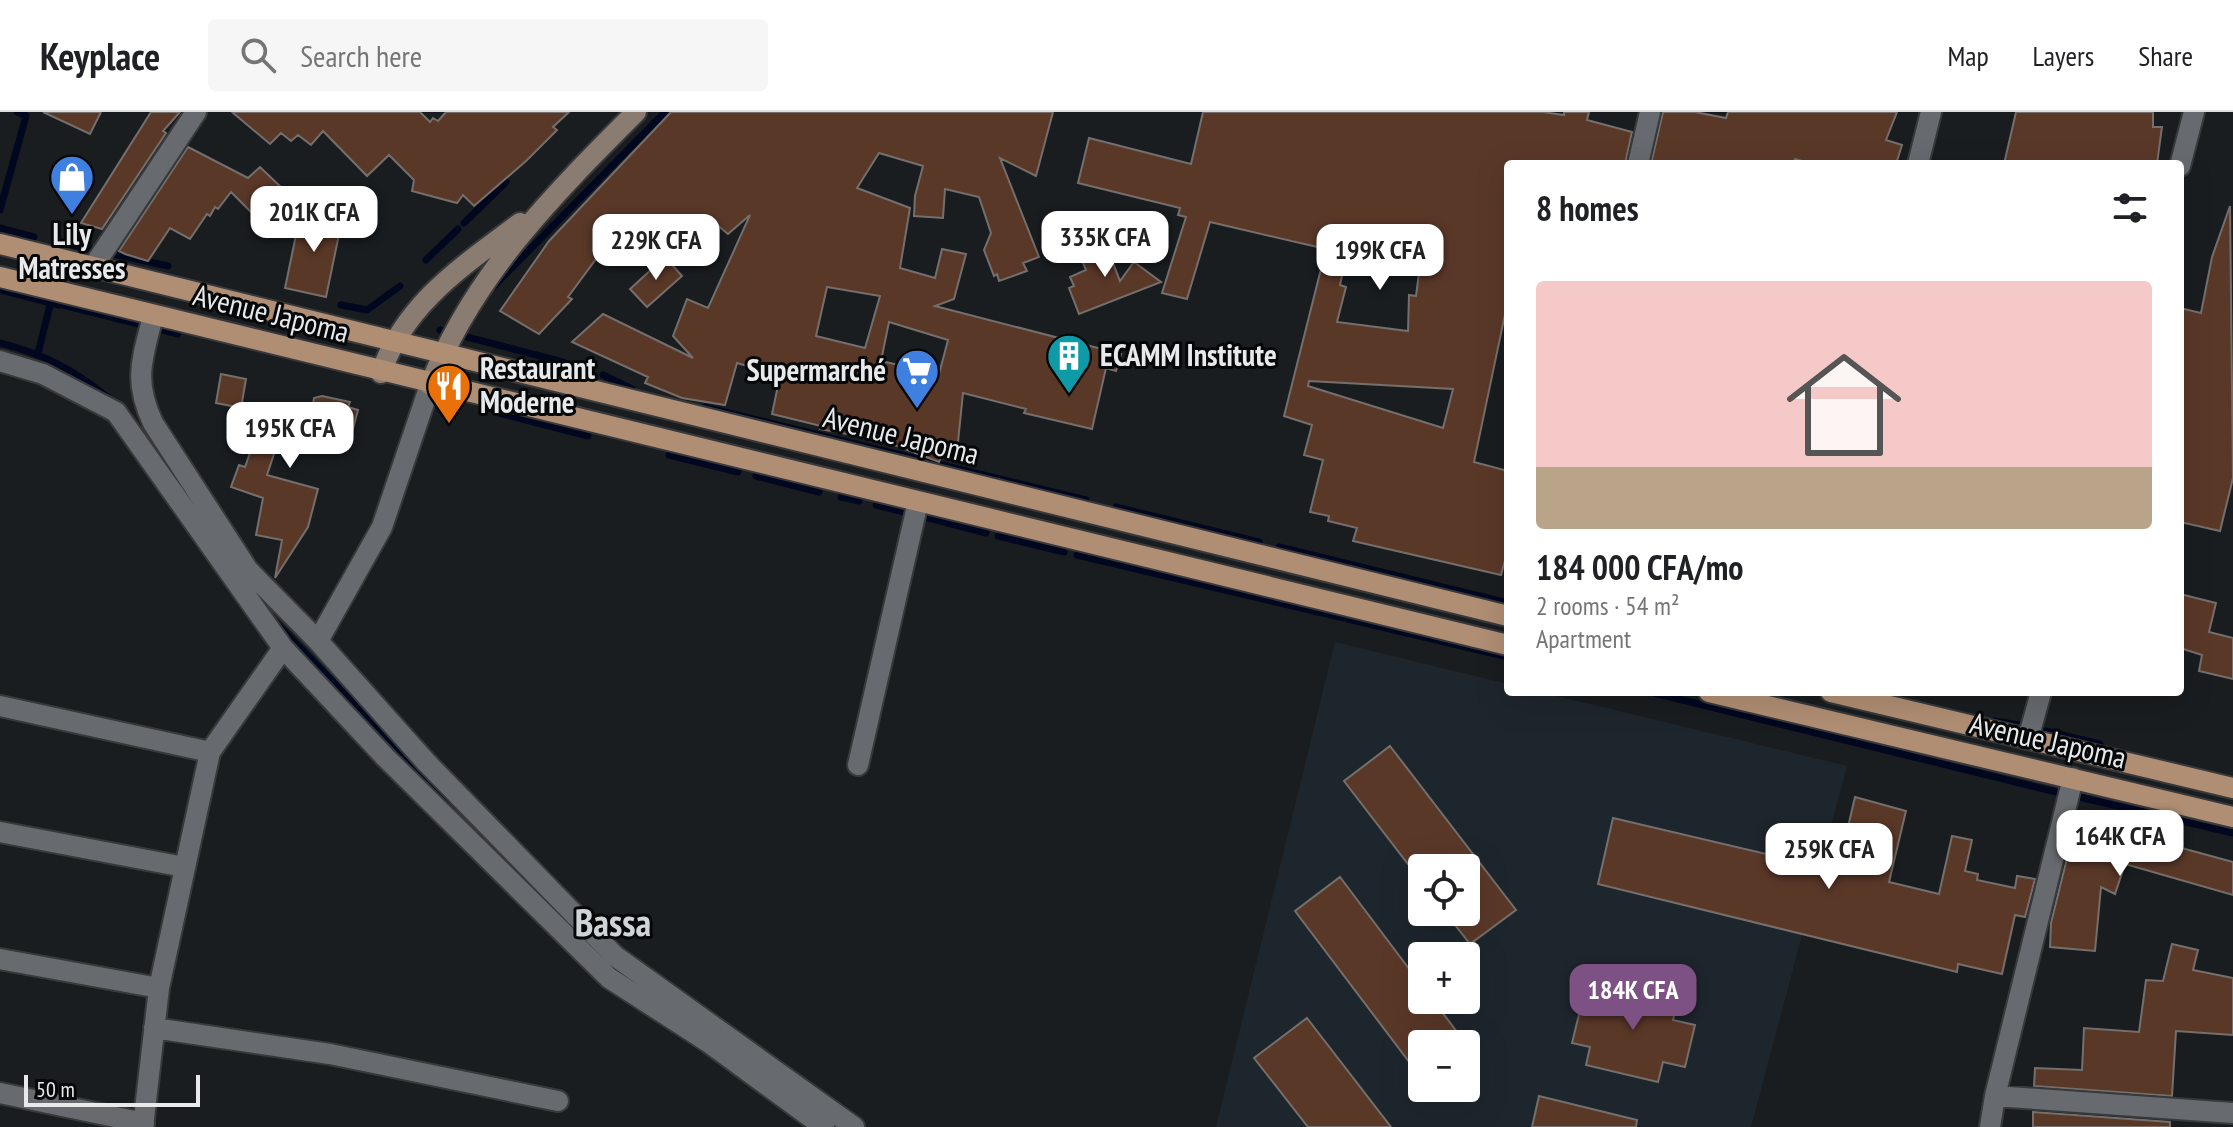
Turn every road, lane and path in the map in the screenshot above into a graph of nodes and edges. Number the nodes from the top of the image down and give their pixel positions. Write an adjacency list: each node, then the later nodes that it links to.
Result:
1 (196, 112): 11 (street)
2 (1650, 112): 6 (street)
3 (1931, 112): 7 (street)
4 (2194, 112): 8 (street)
5 (630, 114): 9 (street)
6 (1639, 160)
7 (1919, 160)
8 (2182, 160)
9 (543, 206): 14 (street); 15 (street)
10 (0, 244): 11 (main road, Avenue Japoma)
11 (93, 267): 14 (main road, Avenue Japoma)
12 (0, 277): 13 (main road, Avenue Japoma)
13 (153, 316): 17 (main road, Avenue Japoma); 21 (street)
14 (392, 340): 15 (main road, Avenue Japoma); 17 (street)
15 (443, 352): 18 (street); 20 (main road, Avenue Japoma)
16 (0, 361): 23 (street)
17 (381, 373): 18 (main road, Avenue Japoma)
18 (430, 385): 19 (main road, Avenue Japoma); 21 (street)
19 (918, 502): 22 (main road, Avenue Japoma); 30 (street)
20 (1504, 615)
21 (318, 641): 45 (street)
22 (1504, 644)
23 (283, 648): 29 (street); 44 (street)
24 (1726, 696): 31 (main road, Avenue Japoma)
25 (1848, 696): 28 (main road, Avenue Japoma)
26 (2040, 696): 28 (street)
27 (0, 706): 29 (street)
28 (2028, 739): 32 (main road, Avenue Japoma)
29 (210, 752): 35 (street)
30 (858, 765)
31 (2073, 778): 33 (main road, Avenue Japoma); 40 (street)
32 (2233, 788)
33 (2233, 817)
34 (0, 832): 35 (street)
35 (184, 867): 37 (street)
36 (0, 959): 37 (street)
37 (159, 988): 38 (street)
38 (154, 1028): 41 (street); 43 (street)
39 (0, 1093): 43 (street)
40 (1995, 1096): 42 (street); 46 (street)
41 (558, 1101)
42 (2233, 1113)
43 (143, 1125)
44 (824, 1127)
45 (854, 1127)
46 (1990, 1127)

